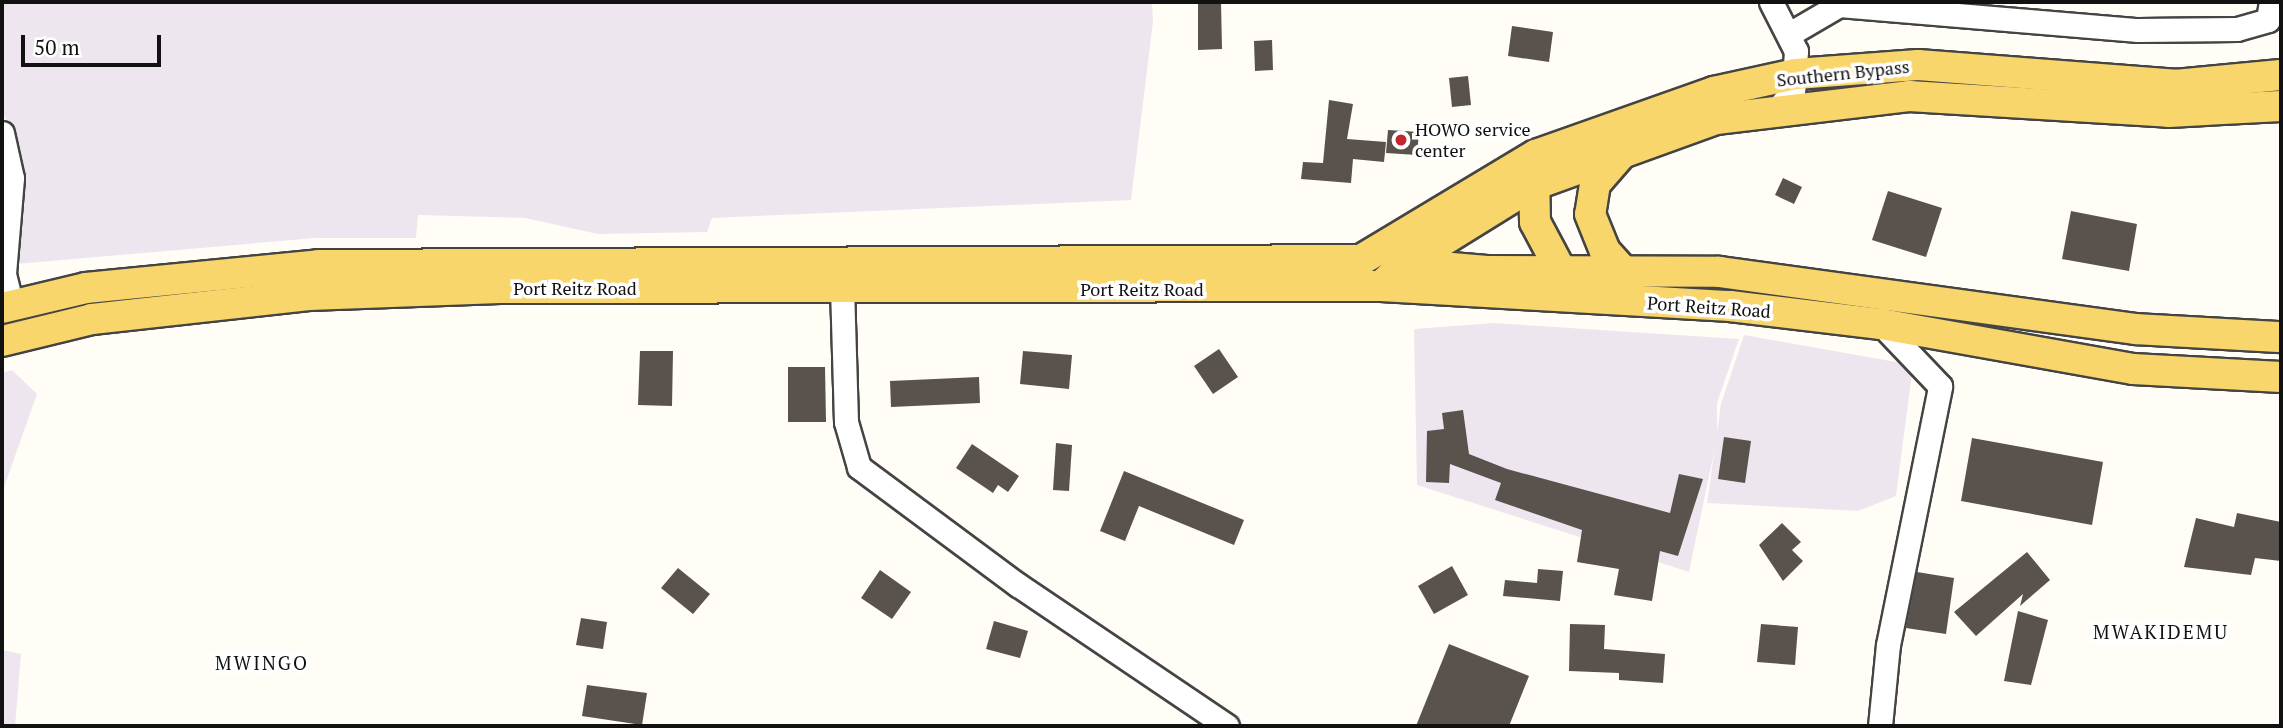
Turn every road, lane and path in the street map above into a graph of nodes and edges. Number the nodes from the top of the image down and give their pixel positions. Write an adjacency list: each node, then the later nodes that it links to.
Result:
1 (1771, 2): 3 (street)
2 (2271, 2): 3 (street)
3 (1791, 33): 4 (street)
4 (1796, 74): 5 (main road, Southern Bypass); 7 (street); 10 (main road, Southern Bypass)
5 (2281, 75)
6 (2281, 106): 7 (main road, Southern Bypass)
7 (1779, 107): 9 (main road, Southern Bypass)
8 (2, 132): 18 (street)
9 (1637, 144): 11 (main road, Southern Bypass); 15 (main road)
10 (1536, 155): 11 (main road); 12 (main road, Southern Bypass)
11 (1531, 186): 13 (main road, Southern Bypass); 14 (main road)
12 (1361, 260): 13 (street, Port Reitz Road); 18 (main road)
13 (1405, 264): 14 (main road, Port Reitz Road); 16 (main road, Southern Bypass)
14 (1561, 271): 15 (main road, Port Reitz Road)
15 (1623, 271): 20 (main road, Port Reitz Road)
16 (1381, 286): 17 (main road, Port Reitz Road); 19 (main road, Port Reitz Road)
17 (842, 287): 21 (main road, Port Reitz Road); 23 (street)
18 (7, 307)
19 (1881, 324): 22 (main road, Port Reitz Road); 24 (street)
20 (2281, 337)
21 (2, 341)
22 (2281, 377)
23 (1227, 726)
24 (1880, 726)

